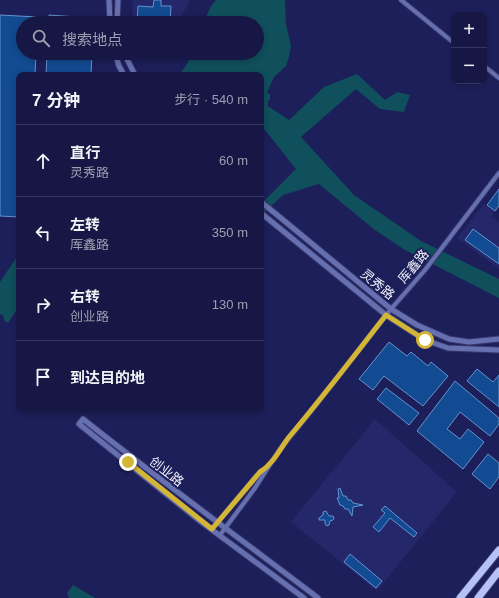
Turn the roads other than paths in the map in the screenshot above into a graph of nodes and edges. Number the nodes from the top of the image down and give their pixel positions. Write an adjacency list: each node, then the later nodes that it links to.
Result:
1 (109, 0): 4 (street)
2 (118, 0): 5 (street)
3 (401, 0): 6 (street)
4 (110, 16)
5 (117, 16)
6 (451, 40)
7 (117, 60): 10 (street)
8 (127, 60): 11 (street)
9 (487, 68): 12 (street)
10 (122, 72)
11 (133, 72)
12 (499, 78)
13 (499, 173): 16 (street, 厍鑫路)
14 (264, 204): 16 (street, 灵秀路)
15 (264, 215): 17 (street, 灵秀路)
16 (391, 309): 17 (street, 厍鑫路); 18 (street, 灵秀路)
17 (386, 315): 19 (street, 灵秀路); 20 (street, 厍鑫路)
18 (499, 340)
19 (499, 350)
20 (268, 466): 21 (street, 厍鑫路); 22 (street, 厍鑫路)
21 (217, 522): 22 (street, 创业路); 23 (street, 厍鑫路); 23 (street, 创业路)
22 (226, 528): 24 (street, 厍鑫路); 28 (street, 创业路)
23 (212, 529): 24 (street, 创业路)
24 (220, 535): 27 (street, 创业路)
25 (499, 550): 29 (main road)
26 (499, 571): 30 (main road)
27 (304, 598)
28 (318, 598)
29 (460, 598)
30 (478, 598)

